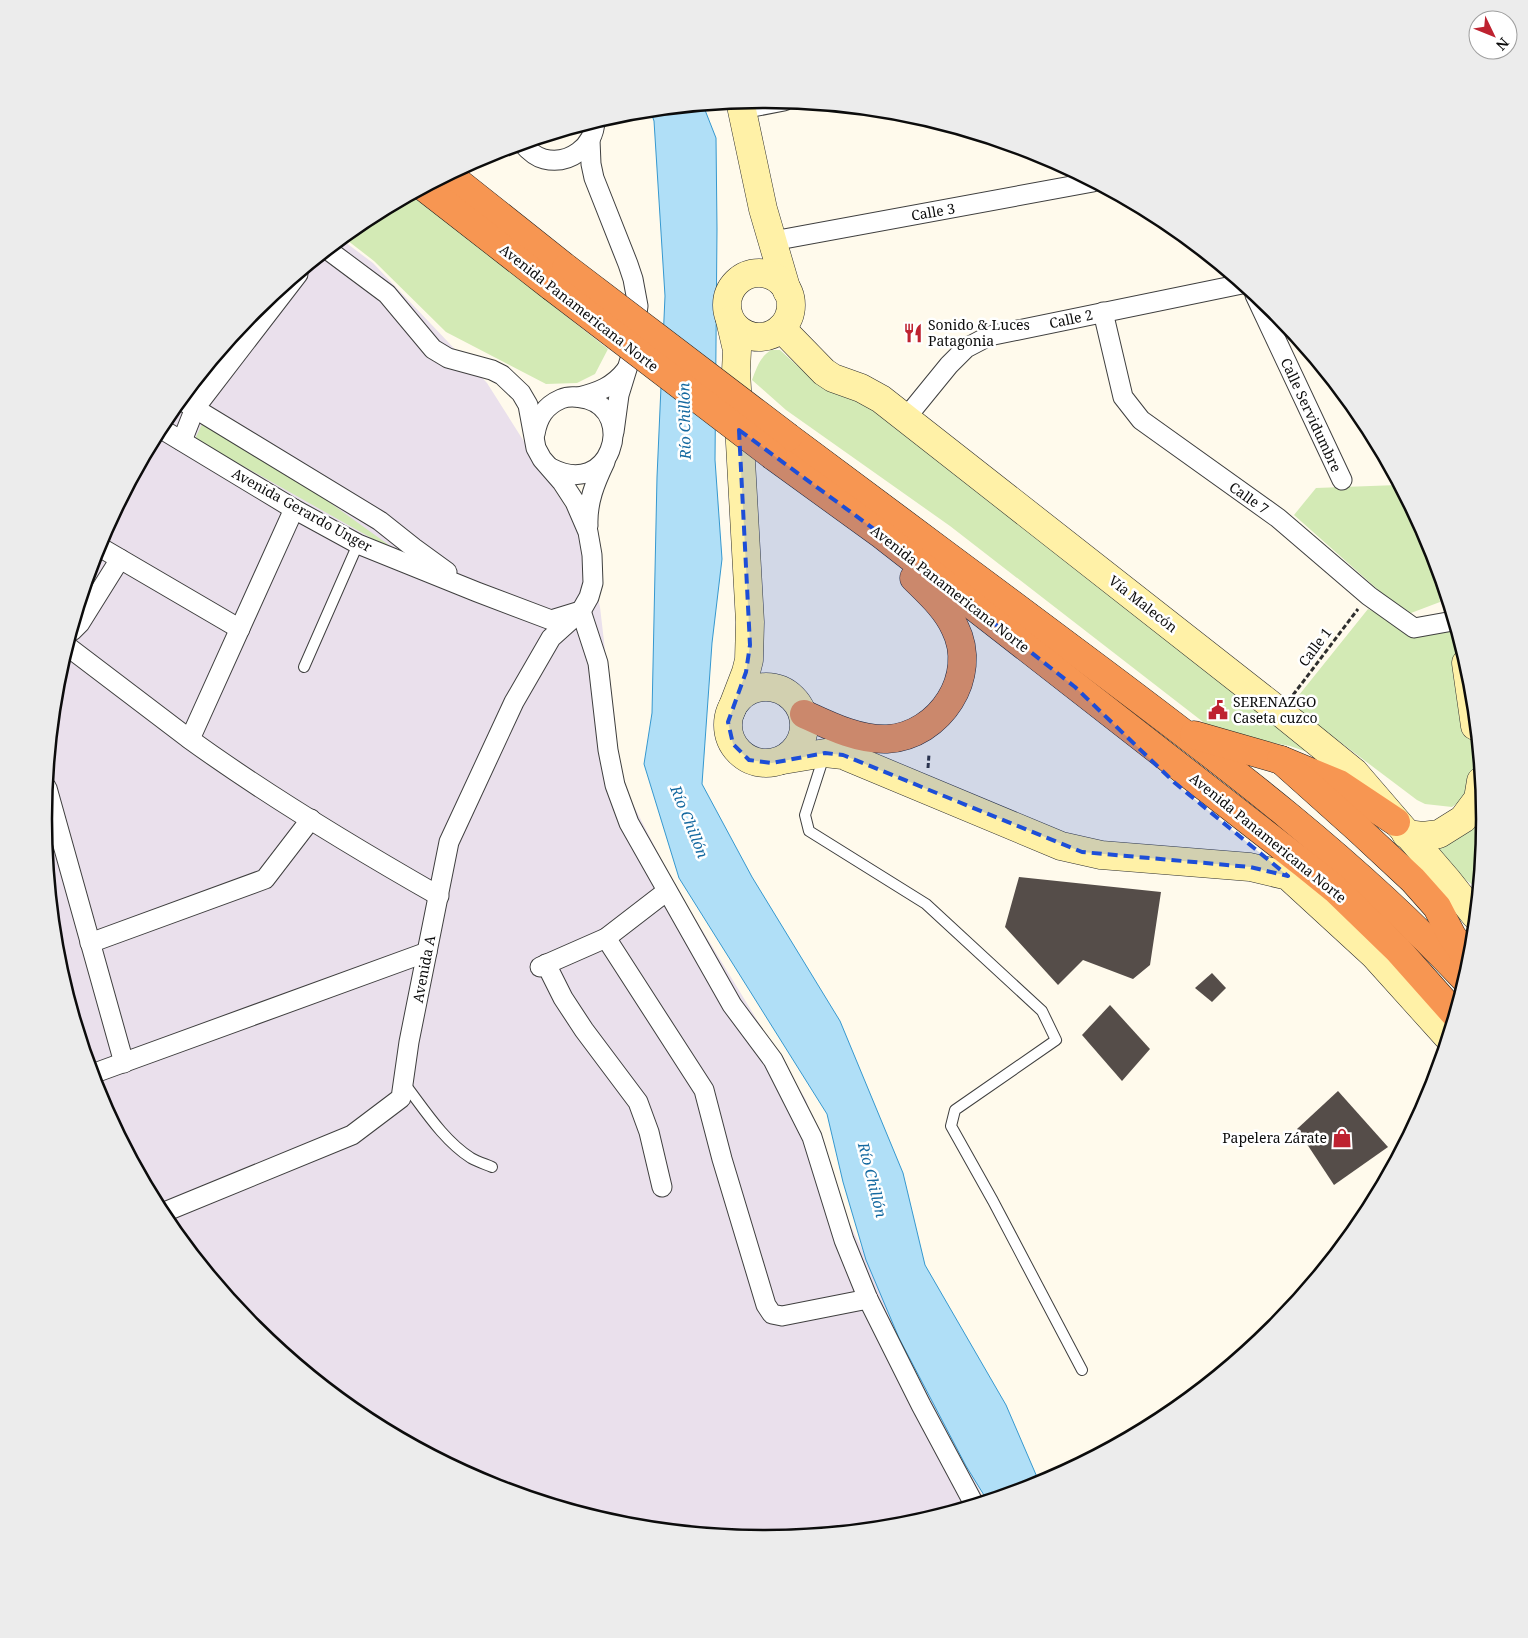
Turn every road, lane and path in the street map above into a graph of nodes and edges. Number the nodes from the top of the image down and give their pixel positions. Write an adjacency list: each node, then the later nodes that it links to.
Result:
1 (742, 108): 10 (main road)
2 (595, 128): 3 (street)
3 (590, 140): 5 (street); 9 (street)
4 (526, 149): 5 (street)
5 (557, 161): 9 (street)
6 (453, 179): 13 (highway, Avenida Panamericana Norte)
7 (1084, 184): 11 (street, Calle 3)
8 (430, 191): 13 (highway, Avenida Panamericana Norte)
9 (603, 200): 22 (street)
10 (763, 209): 11 (main road); 14 (main road)
11 (773, 241): 16 (main road)
12 (333, 254): 29 (street)
13 (559, 277): 31 (highway, Avenida Panamericana Norte, bridge)
14 (736, 283): 16 (main road); 20 (main road)
15 (1235, 285): 18 (street, Calle 2)
16 (787, 291): 21 (main road)
17 (268, 309): 25 (street)
18 (1103, 312): 26 (street, Calle 2); 42 (street, Calle 7)
19 (1265, 314): 34 (street, Calle Servidumbre)
20 (730, 320): 21 (main road); 23 (main road)
21 (777, 330): 23 (main road); 26 (main road, Vía Malecón)
22 (626, 370): 24 (street); 28 (street)
23 (736, 371): 45 (main road)
24 (578, 397): 28 (street); 29 (street)
25 (188, 404): 30 (street); 41 (street, Avenida Gerardo Unger)
26 (905, 419): 53 (main road, Vía Malecón)
27 (167, 432): 30 (street, Avenida Gerardo Unger)
28 (614, 432): 32 (street)
29 (534, 435): 33 (street)
30 (182, 442): 35 (street, Avenida Gerardo Unger)
31 (781, 446): 37 (highway, Avenida Panamericana Norte); 55 (highway, Avenida Panamericana Norte)
32 (607, 458): 33 (street); 36 (street)
33 (551, 468): 36 (street)
34 (1342, 480)
35 (294, 509): 38 (street, Avenida Gerardo Unger); 47 (street)
36 (588, 532): 43 (street)
37 (882, 535): 50 (highway, Avenida Panamericana Norte); 54 (highway)
38 (358, 544): 41 (street, Avenida Gerardo Unger); 49 (lane)
39 (106, 551): 40 (street)
40 (120, 560): 44 (street); 47 (street)
41 (477, 592): 43 (street, Avenida Gerardo Unger)
42 (1368, 596): 46 (street, Calle 7); 53 (path, Calle 1)
43 (581, 611): 65 (street); 66 (street, Avenida A)
44 (81, 622)
45 (750, 622): 51 (main road); 52 (main road)
46 (1447, 622)
47 (240, 629): 56 (street)
48 (73, 651): 56 (street)
49 (304, 667)
50 (1076, 687): 64 (highway); 73 (highway, Avenida Panamericana Norte)
51 (784, 691): 52 (main road); 54 (main road)
52 (731, 711): 58 (main road)
53 (1280, 712): 63 (main road, Vía Malecón)
54 (804, 714): 58 (main road)
55 (1183, 732): 59 (highway); 72 (highway, Avenida Panamericana Norte)
56 (190, 739): 62 (street)
57 (825, 753): 58 (main road); 64 (main road); 82 (lane)
58 (783, 760)
59 (1281, 760): 63 (highway); 70 (highway)
60 (1475, 800): 63 (main road)
61 (52, 808): 69 (street)
62 (310, 819): 66 (street); 69 (street)
63 (1401, 828): 67 (main road, Vía Malecón)
64 (1288, 876): 74 (main road)
65 (667, 891): 68 (street); 81 (street)
66 (438, 896): 71 (street, Avenida A)
67 (1469, 908)
68 (606, 938): 79 (street); 81 (street)
69 (90, 943): 75 (street)
70 (1463, 951)
71 (427, 952): 75 (street); 77 (street, Avenida A)
72 (1459, 972)
73 (1450, 1008)
74 (1443, 1031)
75 (124, 1063): 76 (street)
76 (99, 1071)
77 (403, 1082): 78 (lane); 80 (street, Avenida A)
78 (492, 1167)
79 (662, 1187)
80 (169, 1210)
81 (868, 1299): 83 (street)
82 (1082, 1370)
83 (971, 1499)

